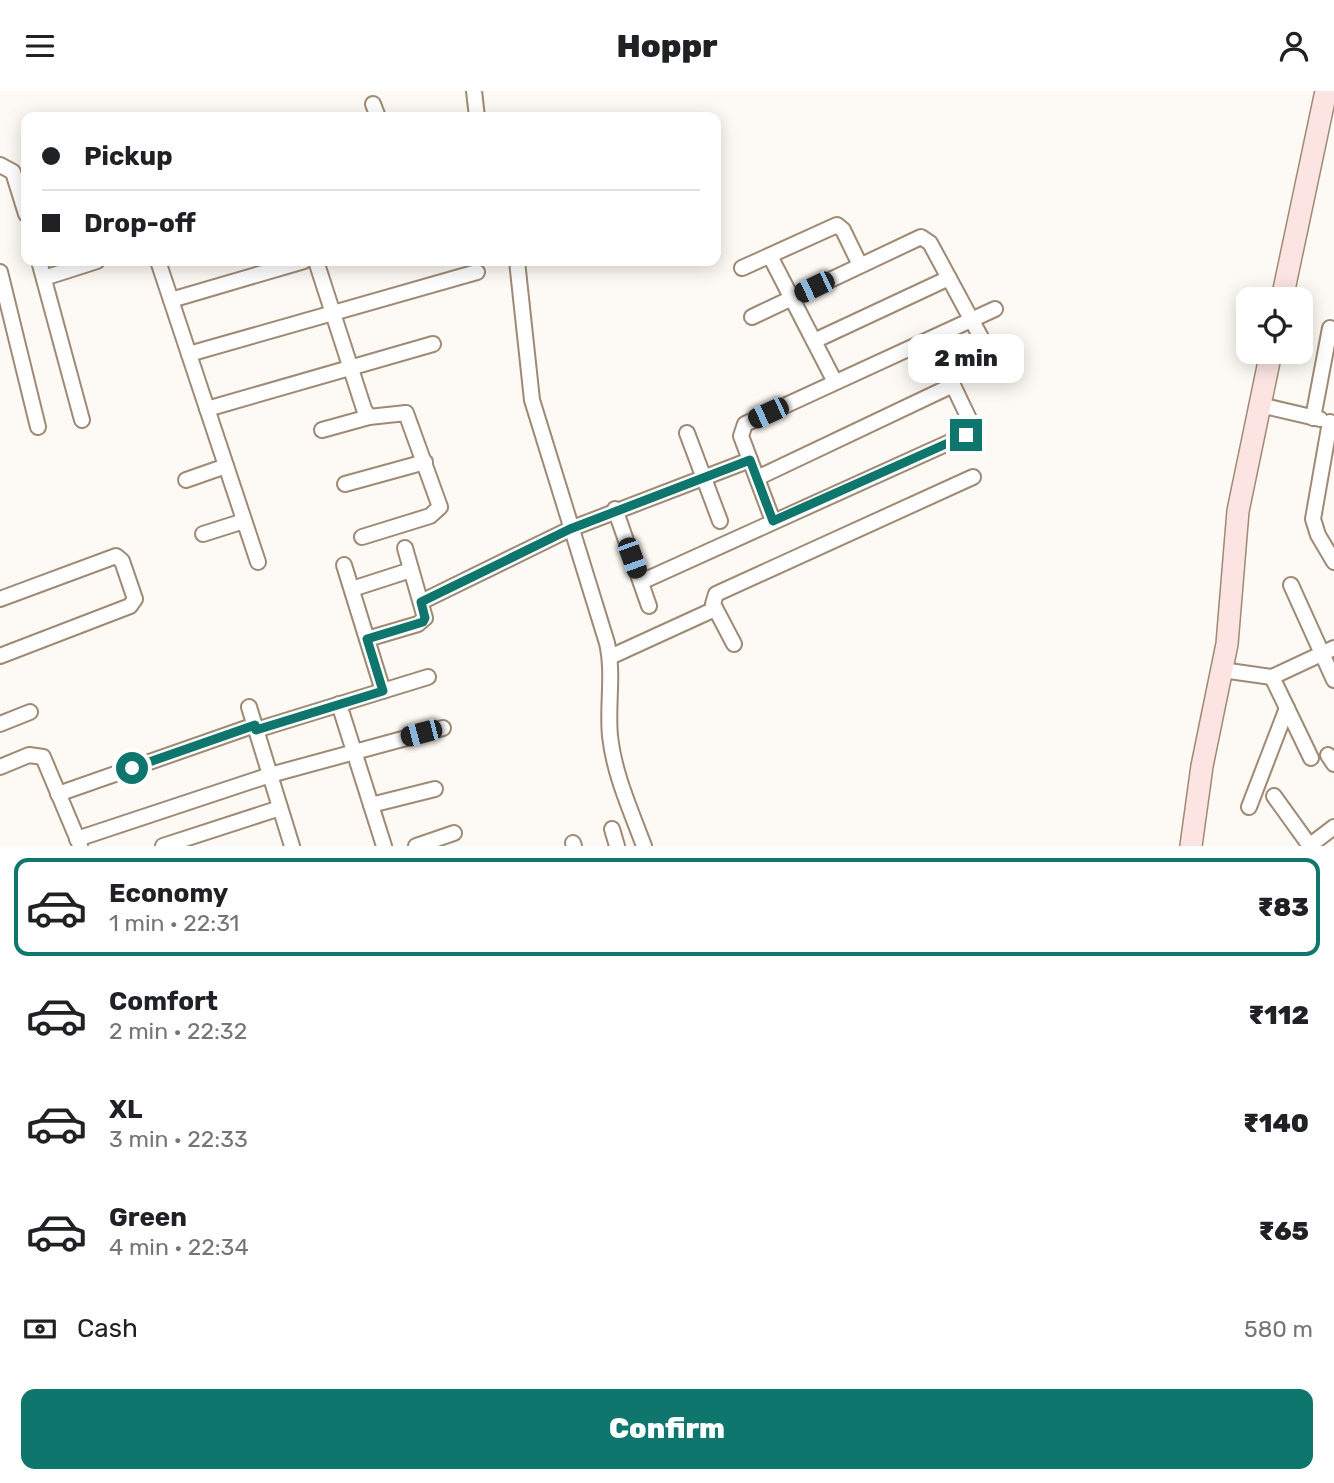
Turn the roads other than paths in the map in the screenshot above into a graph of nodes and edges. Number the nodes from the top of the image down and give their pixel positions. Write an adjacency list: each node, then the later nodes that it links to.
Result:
1 (474, 91): 3 (street)
2 (1326, 91): 19 (street)
3 (477, 112)
4 (0, 165): 5 (street)
5 (21, 198)
6 (769, 256): 7 (street); 14 (street); 20 (street)
7 (860, 265): 18 (street); 20 (street)
8 (40, 266): 17 (street)
9 (81, 266): 17 (street)
10 (160, 266): 21 (street)
11 (287, 266): 21 (street)
12 (318, 266): 23 (street)
13 (518, 266): 57 (street)
14 (742, 268)
15 (0, 272): 42 (street)
16 (477, 272): 23 (street)
17 (44, 278): 40 (street)
18 (949, 278): 25 (street); 28 (street)
19 (1285, 287)
20 (791, 298): 24 (street); 28 (street)
21 (171, 300): 30 (street)
22 (995, 309): 25 (street)
23 (332, 313): 30 (street); 33 (street)
24 (752, 317)
25 (972, 320): 27 (street); 31 (street)
26 (1330, 328): 39 (street)
27 (931, 339): 34 (street); 35 (street)
28 (814, 341): 34 (street)
29 (433, 344): 33 (street)
30 (189, 354): 37 (street)
31 (991, 356)
32 (1269, 364): 36 (street)
33 (351, 367): 37 (street); 38 (street)
34 (835, 382): 45 (street)
35 (953, 385): 50 (street); 56 (street)
36 (1260, 405): 39 (street); 77 (street)
37 (207, 409): 47 (street)
38 (369, 417): 43 (street); 46 (street)
39 (1313, 418): 41 (street)
40 (82, 420)
41 (1332, 422): 62 (street)
42 (38, 427)
43 (322, 430)
44 (687, 433): 48 (street)
45 (750, 460): 48 (street); 50 (street)
46 (425, 462): 52 (street); 59 (street)
47 (226, 466): 51 (street); 54 (street)
48 (703, 477): 53 (street); 55 (street)
49 (973, 477): 71 (street)
50 (757, 478): 56 (street)
51 (186, 480)
52 (345, 484)
53 (615, 509): 57 (street); 65 (street)
54 (244, 521): 58 (street); 61 (street)
55 (720, 521)
56 (773, 521): 65 (street)
57 (570, 529): 69 (street); 76 (street)
58 (203, 534)
59 (362, 537)
60 (405, 548): 64 (street)
61 (258, 562)
62 (1334, 562)
63 (344, 565): 67 (street)
64 (411, 570): 67 (street); 69 (street)
65 (641, 583): 70 (street)
66 (1291, 585): 74 (street)
67 (352, 589): 72 (street)
68 (0, 599): 75 (street)
69 (421, 602): 72 (street)
70 (649, 606)
71 (715, 609): 73 (street); 76 (street)
72 (367, 639): 81 (street)
73 (734, 644)
74 (1327, 651): 79 (street); 80 (street)
75 (0, 656)
76 (610, 657): 108 (street)
77 (1222, 670): 79 (street); 109 (street)
78 (428, 677): 81 (street)
79 (1272, 677): 84 (street)
80 (1334, 680)
81 (383, 691): 82 (street)
82 (339, 705): 87 (street); 89 (street)
83 (249, 707): 87 (street)
84 (1287, 708): 90 (street); 97 (street)
85 (30, 712): 86 (street)
86 (0, 724)
87 (256, 727): 92 (street); 94 (street)
88 (443, 728): 89 (street)
89 (353, 751): 92 (street); 96 (street)
90 (1311, 758)
91 (0, 767): 94 (street)
92 (270, 775): 98 (street); 102 (street)
93 (435, 789): 96 (street)
94 (58, 794): 102 (street)
95 (1275, 796): 110 (street)
96 (371, 805): 105 (street)
97 (1250, 807)
98 (280, 808): 103 (street); 104 (street)
99 (1334, 827): 110 (street)
100 (612, 829): 107 (street)
101 (454, 833): 106 (street)
102 (79, 842)
103 (163, 846)
104 (292, 846)
105 (384, 846)
106 (416, 846)
107 (617, 846)
108 (644, 846)
109 (1191, 846)
110 (1310, 846)

